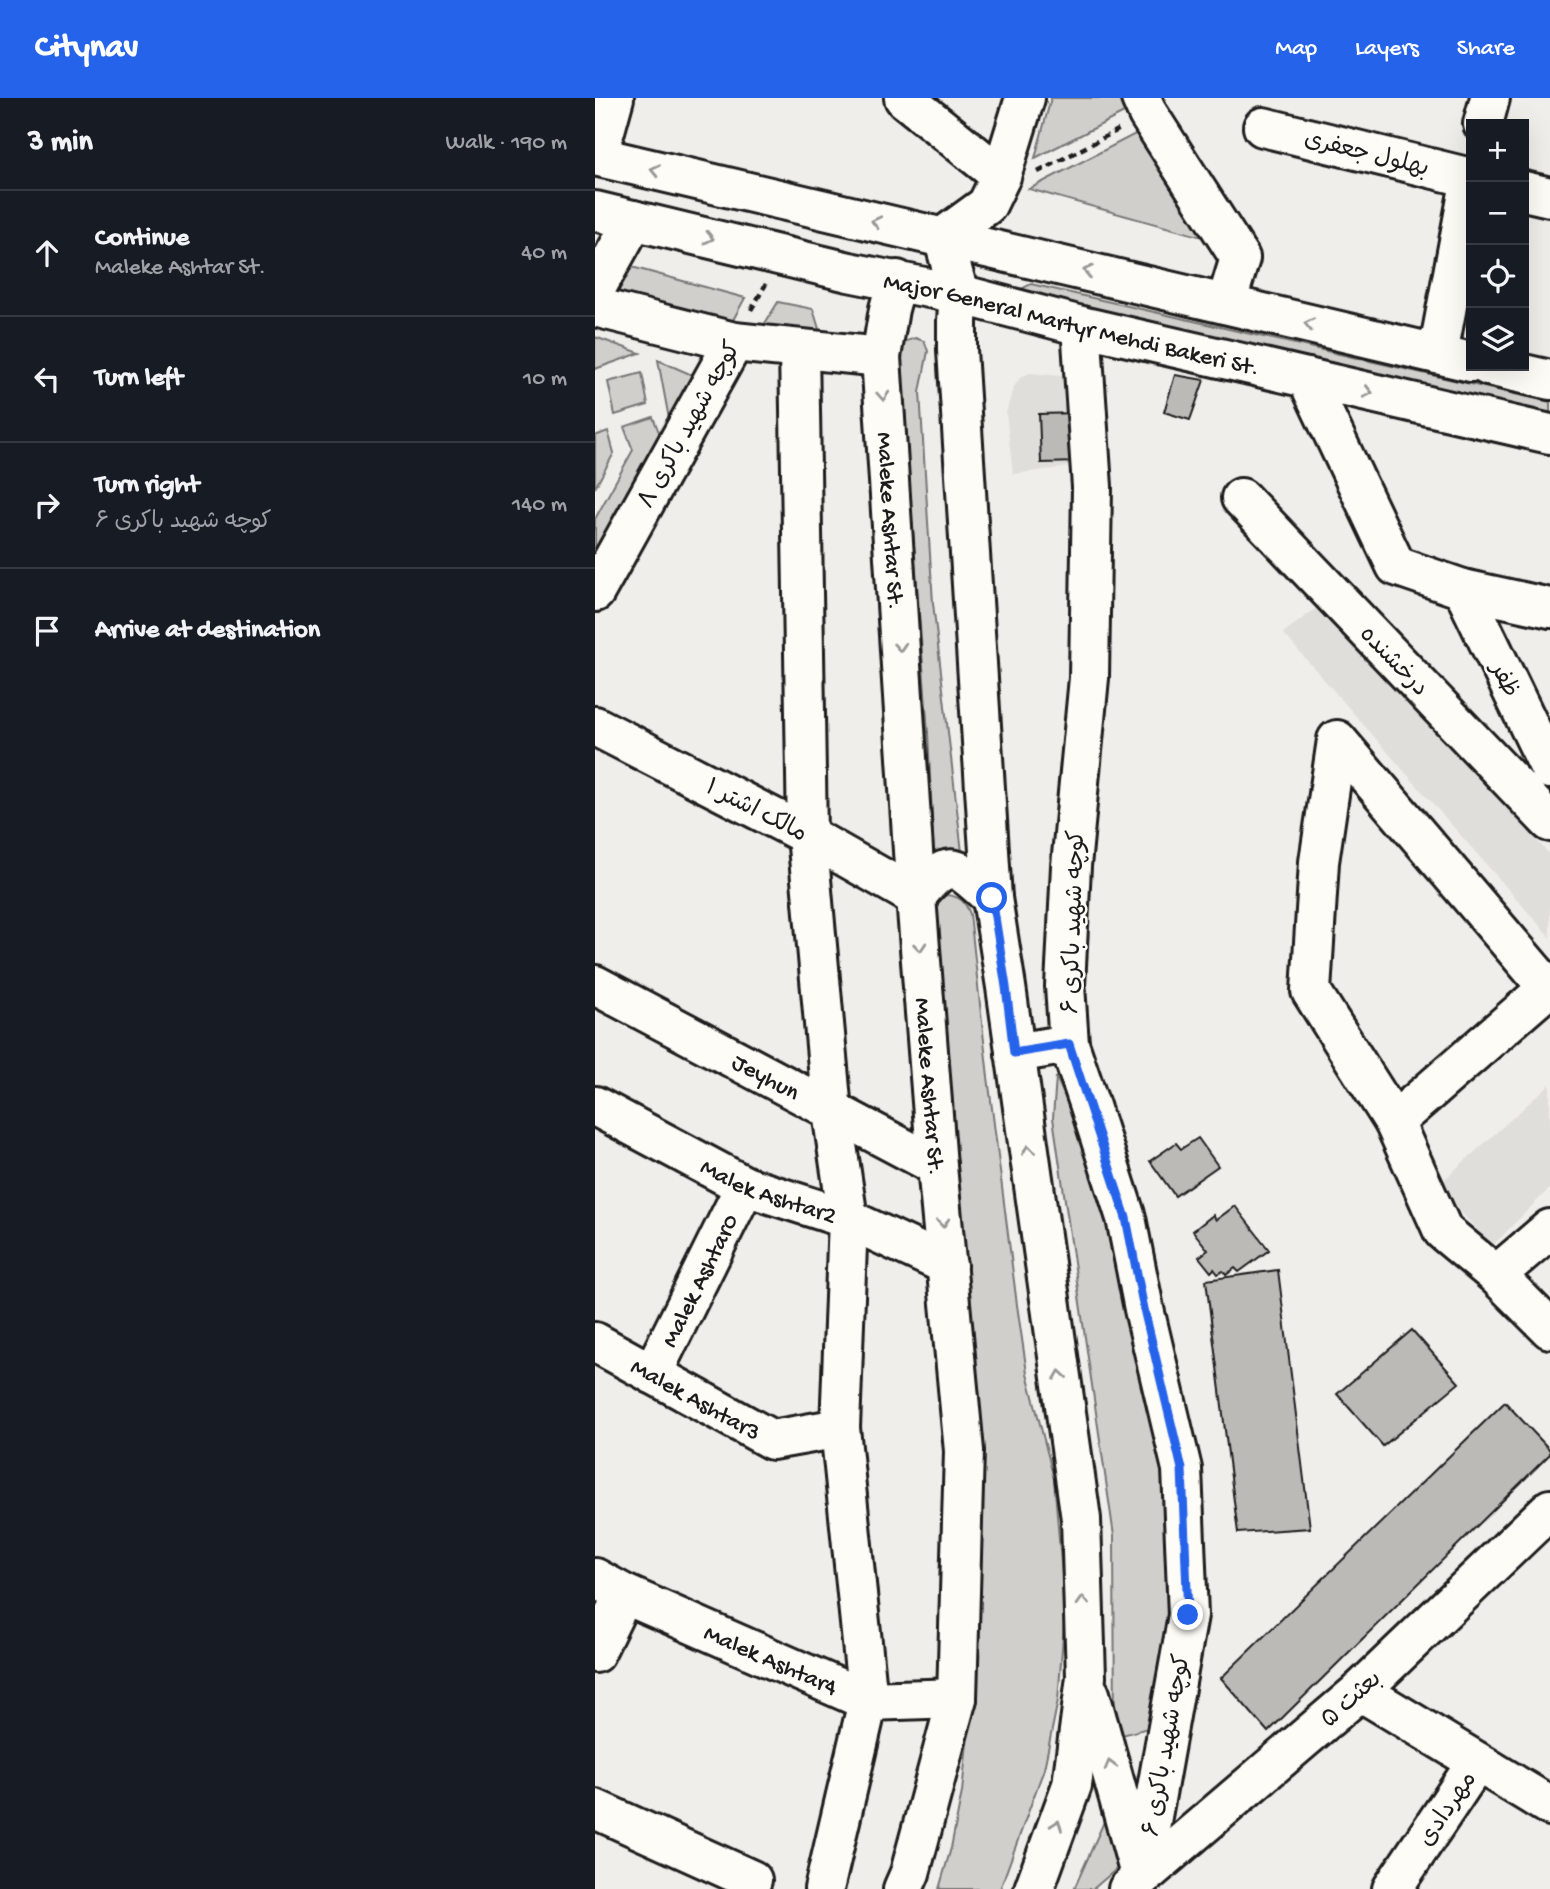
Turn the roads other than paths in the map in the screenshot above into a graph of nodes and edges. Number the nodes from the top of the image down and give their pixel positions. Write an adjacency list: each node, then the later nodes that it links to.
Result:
1 (614, 98): 8 (street)
2 (904, 98): 9 (street)
3 (1025, 98): 9 (street)
4 (1490, 98): 6 (street)
5 (1145, 106): 20 (street)
6 (1484, 119)
7 (1263, 127): 10 (street, بهلول جعفری)
8 (597, 156): 16 (street, one-way to 8)
9 (1002, 172): 16 (street)
10 (1466, 176)
11 (1471, 182): 26 (street)
12 (1529, 192): 13 (street)
13 (1550, 197)
14 (595, 211): 15 (street, Major General Martyr Mehdi Bakeri St.)
15 (634, 220): 17 (street, Major General Martyr Mehdi Bakeri St., one-way to 17); 18 (street)
16 (943, 237): 17 (street); 19 (street); 20 (street, one-way to 16)
17 (897, 280): 19 (street, Major General Martyr Mehdi Bakeri St.); 25 (street, Maleke Ashtar St.)
18 (595, 290)
19 (959, 294): 22 (street, Major General Martyr Mehdi Bakeri St.); 40 (street)
20 (1226, 304): 26 (street, one-way to 20)
21 (595, 307): 23 (street)
22 (1081, 326): 28 (street, Major General Martyr Mehdi Bakeri St.); 43 (street, کوچه شهید باکری ۶)
23 (734, 342): 24 (street); 33 (street, کوچه شهید باکری ۸)
24 (799, 349): 25 (street); 38 (street)
25 (881, 357): 39 (street, Maleke Ashtar St., one-way to 39)
26 (1454, 358)
27 (1510, 371): 29 (street)
28 (1307, 378): 30 (street, Major General Martyr Mehdi Bakeri St., one-way to 30); 32 (street)
29 (1550, 380)
30 (1550, 434)
31 (1241, 498): 37 (street, درخشنده)
32 (1463, 589): 34 (street); 36 (street, ظفر)
33 (595, 592)
34 (1550, 608)
35 (595, 726): 38 (street, مالک اشتر ۱)
36 (1550, 769)
37 (1550, 822)
38 (807, 835): 39 (street, مالک اشتر ۱); 46 (street)
39 (916, 897): 40 (street); 48 (street, Maleke Ashtar St., one-way to 48)
40 (992, 898): 44 (street)
41 (595, 985): 46 (street, Jeyhun)
42 (1549, 989): 47 (street); 47 (street)
43 (1069, 1044): 44 (street); 69 (street, کوچه شهید باکری ۶)
44 (1014, 1053): 61 (street, one-way to 44)
45 (595, 1106): 49 (street, Malek Ashtar2)
46 (832, 1112): 48 (street, Jeyhun); 50 (street)
47 (1394, 1122): 53 (street)
48 (937, 1166): 52 (street, Maleke Ashtar St., one-way to 52)
49 (745, 1186): 50 (street, Malek Ashtar2); 56 (street, Malek Ashtar0)
50 (848, 1219): 52 (street, Malek Ashtar2); 57 (street)
51 (1550, 1229): 53 (street)
52 (947, 1265): 63 (street, Maleke Ashtar St.)
53 (1496, 1275): 54 (street)
54 (1550, 1329)
55 (595, 1342): 56 (street, Malek Ashtar3)
56 (652, 1374): 57 (street, Malek Ashtar3)
57 (840, 1428): 64 (street)
58 (1550, 1509): 62 (street, بعثت ۵)
59 (610, 1586): 60 (street); 64 (street, Malek Ashtar4)
60 (595, 1653)
61 (1086, 1677): 69 (street, one-way to 61); 72 (street, one-way to 61)
62 (1360, 1691): 65 (street); 69 (street, بعثت ۵)
63 (957, 1698): 64 (street, Malek Ashtar4); 71 (street, Maleke Ashtar St.)
64 (868, 1701): 70 (street)
65 (1477, 1762): 66 (street); 73 (street, مهردادی)
66 (1550, 1806)
67 (595, 1809): 68 (street)
68 (752, 1880)
69 (1140, 1885)
70 (824, 1889)
71 (903, 1889)
72 (1034, 1889)
73 (1392, 1889)

